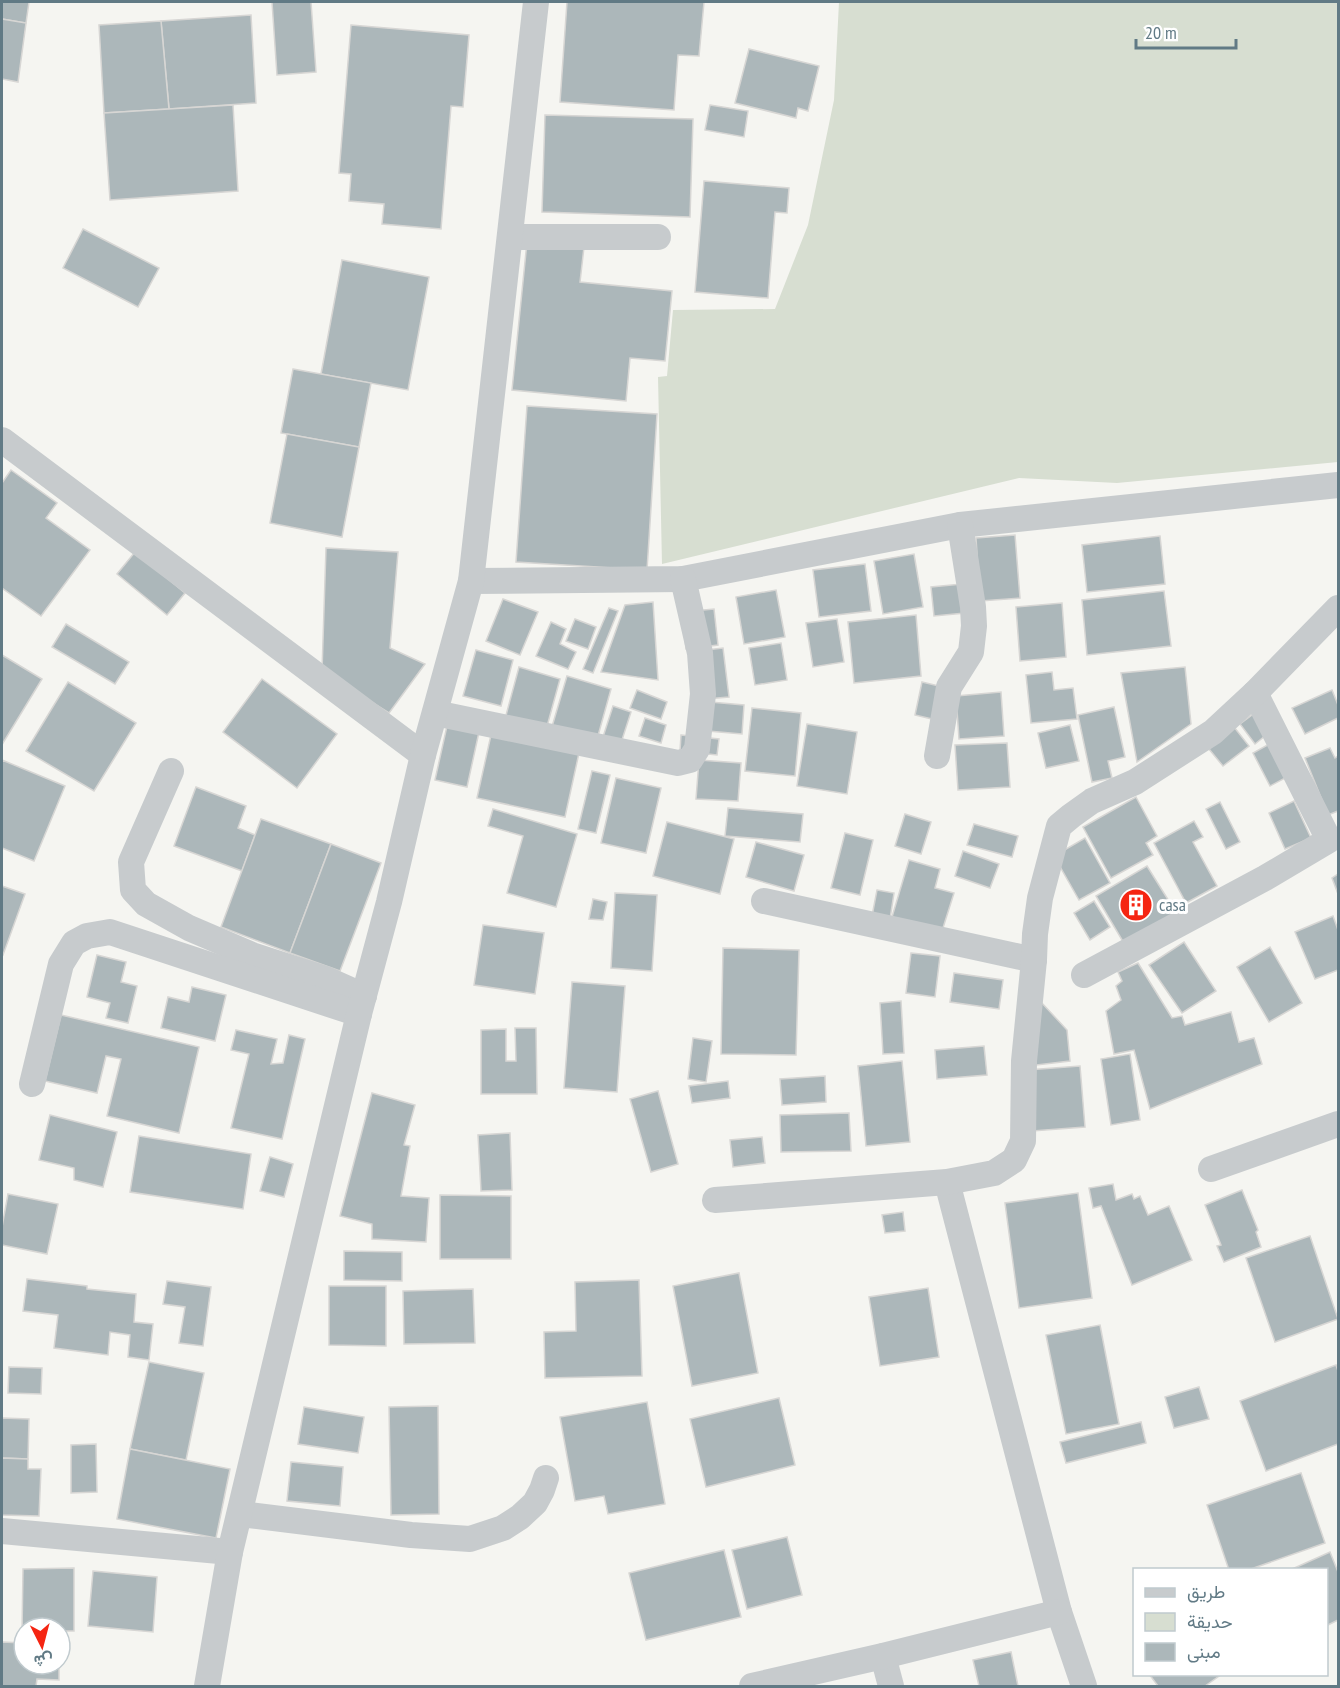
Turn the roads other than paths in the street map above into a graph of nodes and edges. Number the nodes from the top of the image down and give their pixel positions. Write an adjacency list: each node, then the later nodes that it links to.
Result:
1 (536, 2): 2 (street)
2 (510, 237): 3 (street); 8 (street)
3 (658, 237)
4 (2, 440): 12 (street)
5 (1338, 484): 6 (street)
6 (960, 525): 7 (street); 13 (street)
7 (683, 579): 8 (street); 11 (street)
8 (471, 581): 11 (street)
9 (1338, 608): 10 (street)
10 (1255, 693): 16 (street); 17 (street)
11 (435, 713): 12 (street)
12 (423, 754): 18 (street)
13 (937, 756)
14 (171, 771): 18 (street)
15 (764, 901): 16 (street)
16 (1034, 960): 22 (street)
17 (1084, 975)
18 (361, 1005): 19 (street); 25 (street)
19 (32, 1084)
20 (1338, 1124): 21 (street)
21 (1211, 1169)
22 (947, 1182): 23 (street); 28 (street)
23 (714, 1200)
24 (546, 1478): 25 (street)
25 (240, 1514): 27 (street)
26 (2, 1531): 27 (street)
27 (230, 1552): 30 (street)
28 (1059, 1612): 29 (street); 33 (street)
29 (883, 1656): 31 (street); 32 (street)
30 (207, 1686)
31 (752, 1686)
32 (891, 1686)
33 (1084, 1686)

